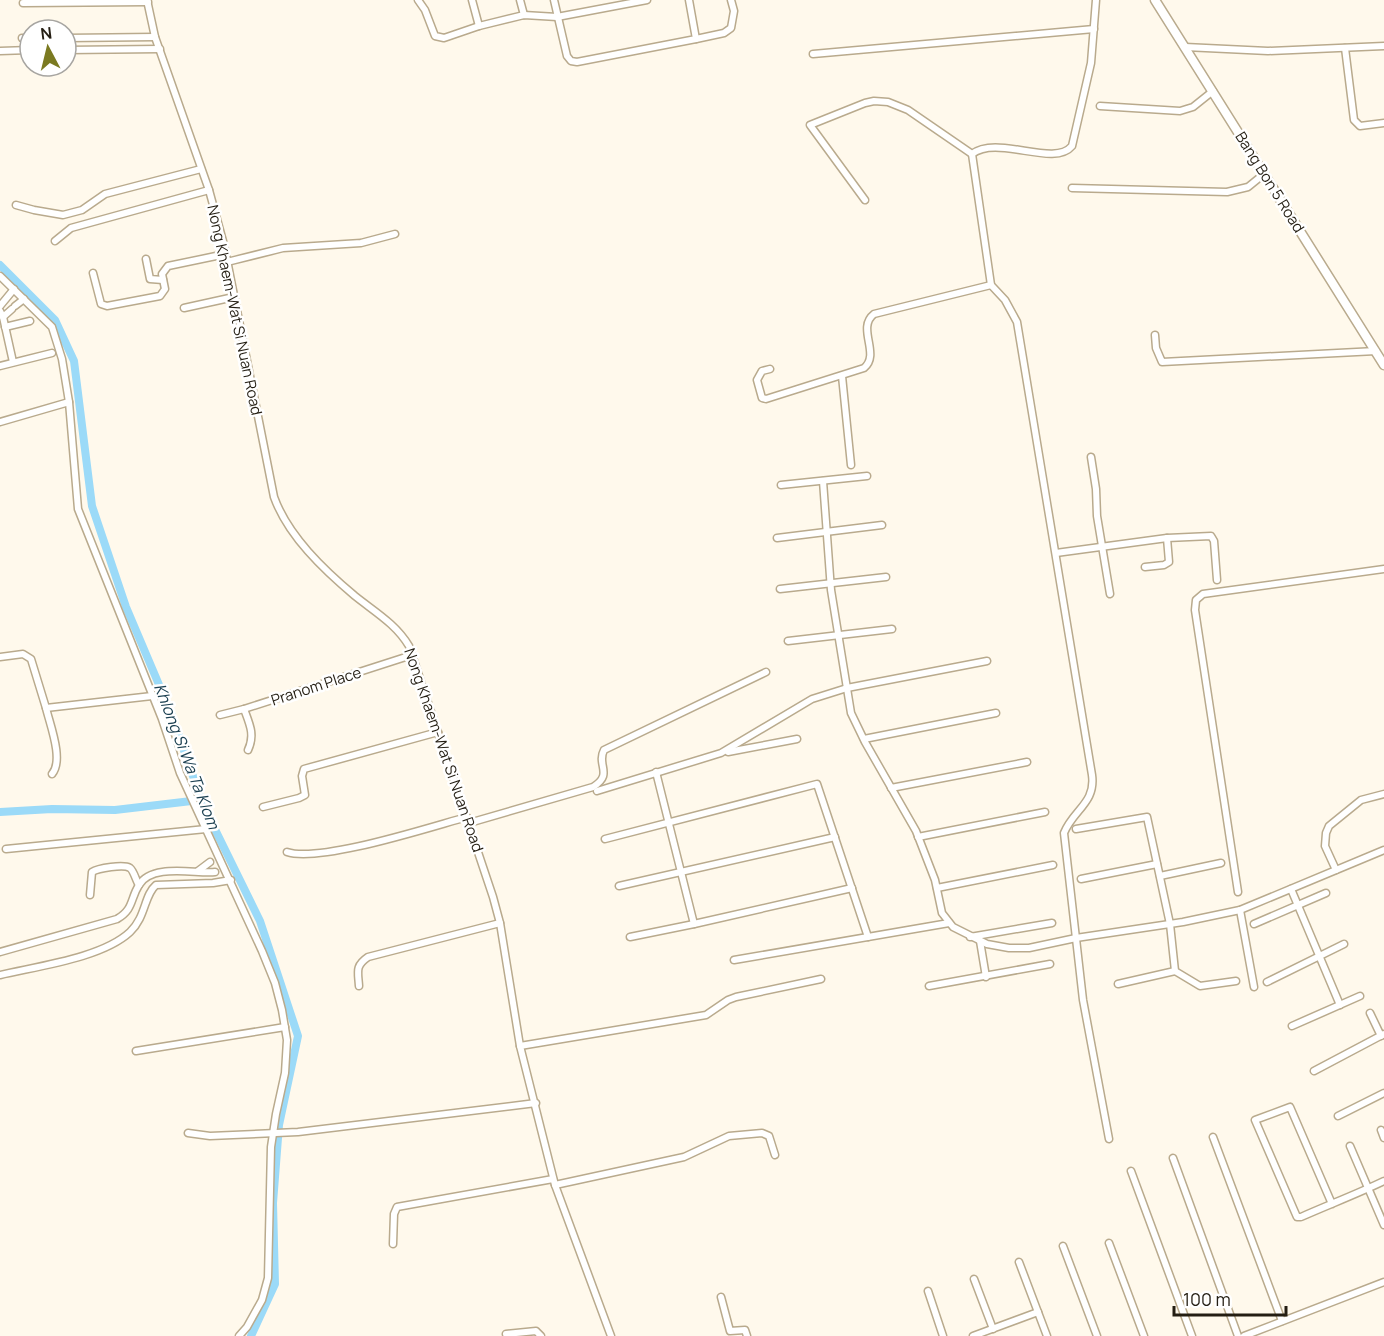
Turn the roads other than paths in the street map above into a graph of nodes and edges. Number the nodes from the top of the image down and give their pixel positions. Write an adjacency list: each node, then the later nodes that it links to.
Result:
1 (418, 0): 14 (street)
2 (471, 0): 14 (street)
3 (520, 0): 12 (street)
4 (554, 0): 13 (street)
5 (647, 0): 13 (street)
6 (688, 0): 18 (street)
7 (731, 0): 18 (street)
8 (1096, 0): 15 (street)
9 (1155, 0): 20 (main road, Bang Bon 5 Road)
10 (147, 1): 11 (street); 16 (street, Nong Khaem-Wat Si Nuan Road)
11 (23, 3)
12 (524, 15): 13 (street); 14 (street)
13 (557, 17): 18 (street)
14 (479, 26)
15 (1094, 29): 26 (street); 30 (street)
16 (155, 37): 17 (street); 22 (street, Nong Khaem-Wat Si Nuan Road)
17 (78, 38)
18 (696, 39)
19 (1384, 46): 21 (street)
20 (1185, 47): 21 (street); 27 (main road, Bang Bon 5 Road)
21 (1345, 48): 29 (street)
22 (160, 49): 24 (street); 31 (street, Nong Khaem-Wat Si Nuan Road)
23 (18, 50): 25 (street)
24 (78, 50)
25 (0, 51)
26 (813, 54)
27 (1213, 91): 28 (street); 32 (main road, Bang Bon 5 Road)
28 (1100, 106)
29 (1384, 123)
30 (972, 154): 35 (street); 45 (street)
31 (201, 169): 34 (street, Nong Khaem-Wat Si Nuan Road); 36 (street)
32 (1264, 174): 33 (street); 54 (main road, Bang Bon 5 Road)
33 (1072, 188)
34 (209, 190): 38 (street); 39 (street, Nong Khaem-Wat Si Nuan Road)
35 (865, 200)
36 (16, 205)
37 (395, 234): 41 (street)
38 (55, 241)
39 (225, 250): 41 (street, Nong Khaem-Wat Si Nuan Road); 44 (street)
40 (146, 259): 44 (street)
41 (227, 262): 47 (street, Nong Khaem-Wat Si Nuan Road)
42 (93, 273): 44 (street)
43 (0, 276): 46 (street)
44 (163, 280)
45 (991, 281): 60 (street); 73 (street)
46 (14, 289): 48 (street); 50 (street)
47 (234, 297): 49 (street); 84 (street, Nong Khaem-Wat Si Nuan Road)
48 (24, 299): 50 (street); 61 (street)
49 (184, 308)
50 (1, 312): 52 (street)
51 (30, 321): 52 (street)
52 (5, 327): 56 (street)
53 (1155, 335): 54 (street)
54 (1376, 351): 58 (main road, Bang Bon 5 Road)
55 (52, 353): 56 (street)
56 (13, 362): 57 (street)
57 (0, 366)
58 (1384, 366)
59 (770, 369): 60 (street)
60 (842, 376): 64 (street)
61 (69, 402): 62 (street); 89 (street)
62 (0, 422)
63 (1091, 457): 72 (street)
64 (851, 465)
65 (867, 476): 66 (street)
66 (823, 481): 67 (street); 69 (street)
67 (781, 485)
68 (882, 525): 69 (street)
69 (827, 532): 70 (street); 77 (street)
70 (777, 537)
71 (1167, 538): 72 (street); 74 (street); 79 (street)
72 (1102, 546): 73 (street); 80 (street)
73 (1056, 553): 147 (street)
74 (1145, 567)
75 (1384, 570): 79 (street)
76 (886, 577): 77 (street)
77 (830, 583): 78 (street); 82 (street)
78 (780, 589)
79 (1219, 592): 133 (street)
80 (1110, 594)
81 (892, 629): 82 (street)
82 (838, 635): 83 (street); 88 (street)
83 (788, 641)
84 (412, 655): 91 (street, Pranom Place); 94 (street, Nong Khaem-Wat Si Nuan Road)
85 (0, 657): 90 (street)
86 (987, 661): 88 (street)
87 (766, 672): 107 (street)
88 (847, 688): 95 (street); 98 (street)
89 (152, 696): 90 (street); 109 (street)
90 (46, 708): 101 (street)
91 (244, 709): 93 (street, Pranom Place); 97 (street)
92 (996, 713): 95 (street)
93 (220, 715)
94 (438, 732): 105 (street); 107 (street, Nong Khaem-Wat Si Nuan Road)
95 (864, 738): 102 (street)
96 (797, 739): 98 (street)
97 (248, 750)
98 (721, 753): 100 (street)
99 (1027, 762): 102 (street)
100 (656, 772): 103 (street); 108 (street)
101 (52, 774)
102 (891, 788): 112 (street)
103 (597, 791)
104 (1384, 794): 122 (street)
105 (263, 807)
106 (1045, 812): 112 (street)
107 (468, 820): 116 (street); 138 (street, Nong Khaem-Wat Si Nuan Road)
108 (668, 822): 111 (street); 113 (street); 124 (street)
109 (206, 829): 114 (street); 117 (street)
110 (1076, 829): 119 (street)
111 (835, 837): 124 (street); 130 (street)
112 (918, 837): 131 (street)
113 (605, 838)
114 (6, 849)
115 (1384, 850): 122 (street)
116 (287, 852)
117 (215, 860): 121 (street); 123 (street)
118 (1221, 863): 125 (street)
119 (1157, 864): 125 (street); 126 (street)
120 (1053, 865): 131 (street)
121 (220, 870): 123 (street); 127 (street)
122 (1336, 870): 132 (street)
123 (198, 871): 128 (street)
124 (681, 873): 129 (street); 141 (street)
125 (1160, 876): 142 (street)
126 (1081, 879)
127 (231, 880): 155 (street); 168 (street)
128 (139, 885): 135 (street); 150 (street)
129 (619, 886)
130 (852, 888): 141 (street); 145 (street)
131 (937, 888): 139 (street)
132 (1291, 889): 136 (street); 137 (street)
133 (1238, 892)
134 (1326, 893): 136 (street)
135 (90, 895)
136 (1298, 905): 143 (street); 151 (street)
137 (1240, 910): 142 (street); 163 (street)
138 (500, 923): 161 (street); 170 (street, Nong Khaem-Wat Si Nuan Road)
139 (949, 923): 145 (street); 146 (street)
140 (1052, 923): 146 (street)
141 (694, 924): 144 (street)
142 (1170, 924): 147 (street); 154 (street)
143 (1254, 924)
144 (630, 937)
145 (868, 937): 152 (street)
146 (969, 937): 148 (street)
147 (1076, 938): 148 (street); 181 (street)
148 (980, 941): 156 (street)
149 (1344, 944): 151 (street)
150 (0, 952)
151 (1319, 956): 159 (street); 165 (street)
152 (734, 960)
153 (1050, 964): 156 (street)
154 (1175, 971): 158 (street); 160 (street)
155 (0, 975)
156 (986, 976): 162 (street)
157 (821, 979): 170 (street)
158 (1236, 981)
159 (1267, 982)
160 (1118, 984)
161 (359, 986)
162 (929, 986)
163 (1254, 987)
164 (1360, 996): 165 (street)
165 (1340, 1005): 167 (street)
166 (1370, 1013): 169 (street)
167 (1292, 1026)
168 (285, 1027): 171 (street); 178 (street)
169 (1383, 1035): 172 (street)
170 (520, 1046): 174 (street, Nong Khaem-Wat Si Nuan Road)
171 (136, 1051)
172 (1314, 1071)
173 (1384, 1093): 175 (street)
174 (536, 1103): 178 (street); 187 (street, Nong Khaem-Wat Si Nuan Road)
175 (1338, 1116)
176 (1381, 1130): 180 (street)
177 (188, 1133): 178 (street)
178 (273, 1134): 203 (street)
179 (1212, 1137): 200 (street)
180 (1384, 1138)
181 (1109, 1139)
182 (1350, 1146): 188 (street)
183 (775, 1155): 187 (street)
184 (1173, 1158): 213 (street)
185 (1131, 1171): 212 (street)
186 (1384, 1181): 188 (street)
187 (554, 1182): 192 (street); 205 (street, Nong Khaem-Wat Si Nuan Road)
188 (1368, 1189): 189 (street); 190 (street)
189 (1332, 1204): 189 (street)
190 (1384, 1225)
191 (1109, 1243): 211 (street)
192 (393, 1244)
193 (1063, 1246): 210 (street)
194 (1019, 1262): 199 (street)
195 (974, 1279): 201 (street)
196 (1384, 1282): 200 (street)
197 (928, 1291): 207 (street)
198 (721, 1297): 206 (street)
199 (1038, 1312): 201 (street); 209 (street)
200 (1282, 1322): 214 (street)
201 (993, 1329): 208 (street)
202 (506, 1334): 204 (street)
203 (239, 1336)
204 (541, 1336)
205 (611, 1336)
206 (747, 1336)
207 (943, 1336)
208 (973, 1336)
209 (1047, 1336)
210 (1097, 1336)
211 (1143, 1336)
212 (1192, 1336)
213 (1238, 1336)
214 (1244, 1336)

